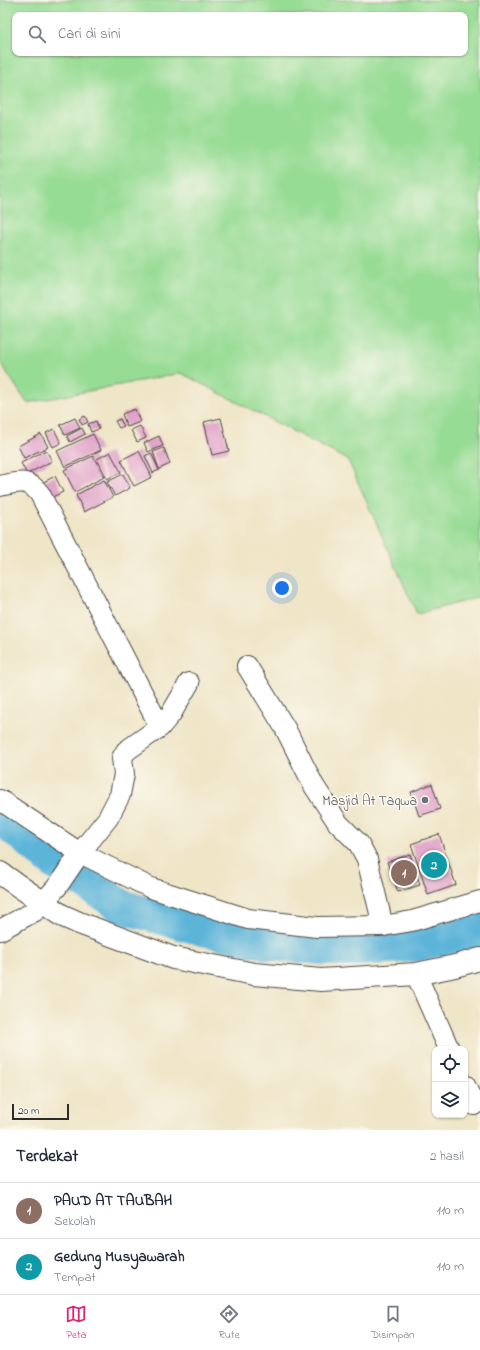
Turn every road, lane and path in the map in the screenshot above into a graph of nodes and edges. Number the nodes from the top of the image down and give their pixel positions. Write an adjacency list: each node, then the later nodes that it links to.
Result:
1 (0, 486): 4 (street)
2 (247, 666): 10 (street)
3 (189, 683): 4 (street)
4 (160, 727): 6 (street)
5 (0, 800): 6 (street)
6 (76, 860): 9 (street); 10 (street)
7 (0, 873): 9 (main road)
8 (480, 901): 10 (street)
9 (43, 903): 11 (street); 13 (main road)
10 (383, 926)
11 (0, 930)
12 (480, 959): 13 (main road)
13 (416, 974): 14 (street)
14 (448, 1046)
15 (468, 1091): 16 (street)
16 (474, 1105)

